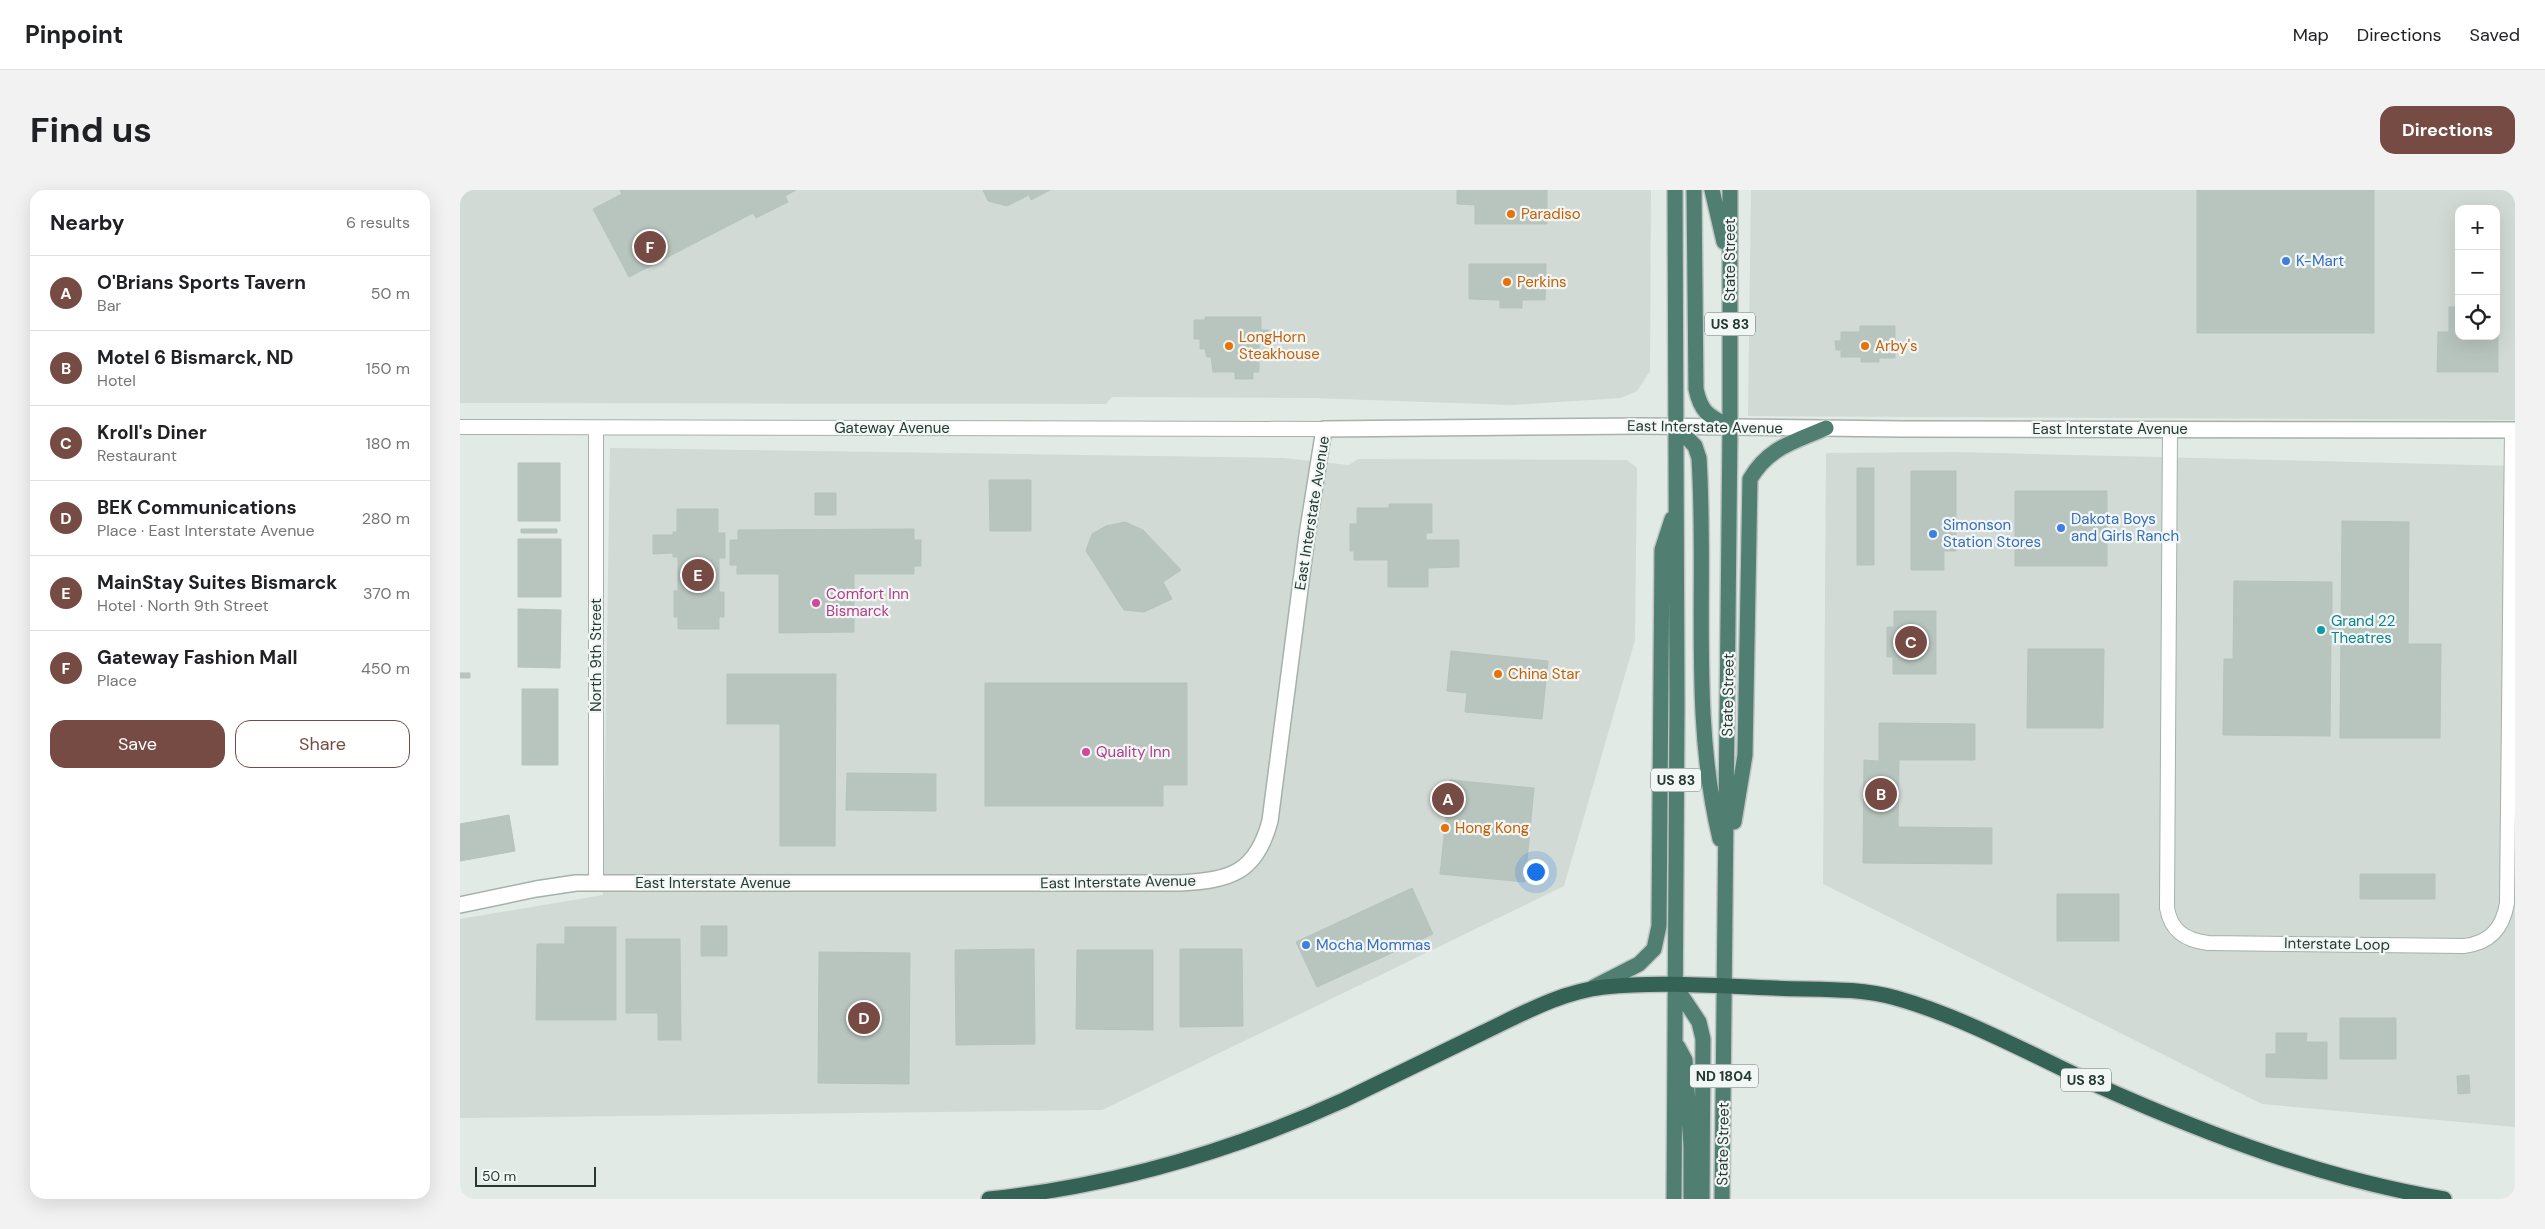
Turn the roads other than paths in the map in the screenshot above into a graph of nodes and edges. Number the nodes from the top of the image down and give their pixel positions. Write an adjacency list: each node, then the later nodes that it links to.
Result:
1 (1675, 190): 6 (highway, US 83)
2 (1694, 190): 7 (highway)
3 (1712, 190): 5 (highway)
4 (1730, 190): 5 (highway, State Street / US 83)
5 (1730, 270): 7 (highway, State Street / US 83)
6 (1676, 426): 7 (street, East Interstate Avenue); 11 (street, East Interstate Avenue); 14 (highway, US 83); 15 (highway)
7 (1730, 427): 10 (street, East Interstate Avenue); 15 (highway, State Street / US 83)
8 (460, 428): 9 (street, Gateway Avenue)
9 (596, 428): 11 (street, Gateway Avenue); 16 (street, North 9th Street)
10 (1826, 428): 12 (street, East Interstate Avenue); 15 (highway)
11 (1324, 429): 16 (street, East Interstate Avenue)
12 (2170, 430): 13 (street, East Interstate Avenue); 13 (street, Interstate Loop)
13 (2513, 430)
14 (1676, 505): 18 (highway, US 83); 20 (highway)
15 (1726, 863): 19 (highway, State Street / US 83)
16 (596, 882): 17 (street, East Interstate Avenue)
17 (460, 905)
18 (1675, 986): 19 (highway); 20 (highway); 21 (highway, US 83); 22 (highway)
19 (1725, 986): 27 (highway, State Street / ND 1804); 28 (highway, US 83)
20 (1586, 990): 23 (highway)
21 (1675, 1041): 22 (highway); 24 (highway, US 83)
22 (1696, 1166): 25 (highway); 26 (highway)
23 (989, 1199)
24 (1674, 1199)
25 (1691, 1199)
26 (1702, 1199)
27 (1722, 1199)
28 (2444, 1199)

